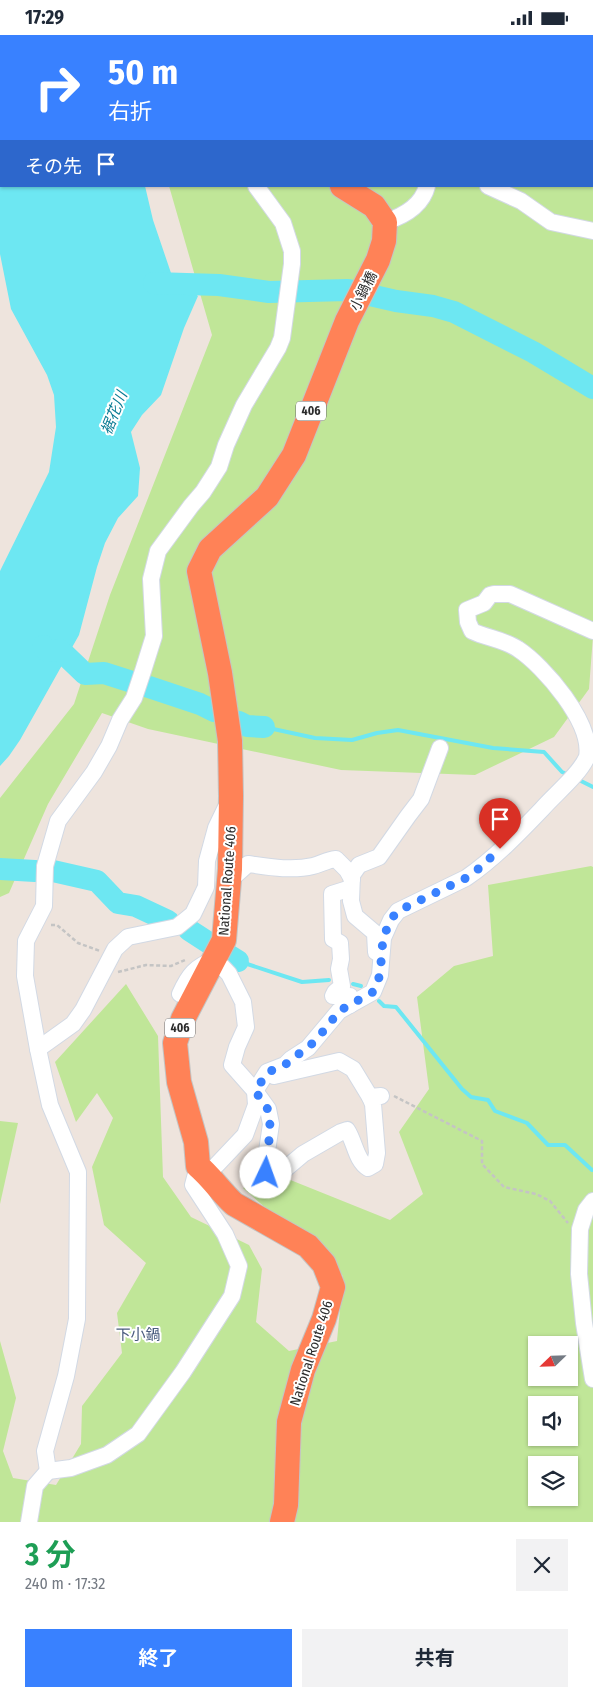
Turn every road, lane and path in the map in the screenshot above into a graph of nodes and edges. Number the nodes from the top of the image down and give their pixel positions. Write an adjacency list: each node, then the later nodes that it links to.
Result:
1 (257, 187): 17 (street)
2 (344, 187): 5 (highway)
3 (427, 187): 5 (street)
4 (490, 187): 6 (street)
5 (385, 221): 7 (highway, 小鍋橋 / 406)
6 (593, 231)
7 (347, 321): 10 (highway, National Route 406 / 406)
8 (593, 631): 14 (street)
9 (440, 748): 12 (street)
10 (232, 797): 11 (highway, National Route 406 / 406); 17 (street)
11 (229, 881): 12 (street); 13 (highway, National Route 406 / 406)
12 (351, 883): 14 (street); 16 (street)
13 (215, 959): 15 (street); 18 (street); 20 (highway, National Route 406 / 406)
14 (382, 962): 16 (street)
15 (180, 994)
16 (350, 1005): 18 (street)
17 (38, 1049): 24 (street)
18 (259, 1085): 19 (street); 19 (street); 20 (street)
19 (375, 1097): 22 (path)
20 (203, 1170): 24 (street); 26 (highway, National Route 406)
21 (593, 1201): 22 (street)
22 (583, 1218): 23 (street)
23 (593, 1379)
24 (48, 1471): 25 (street)
25 (29, 1522)
26 (282, 1522)

